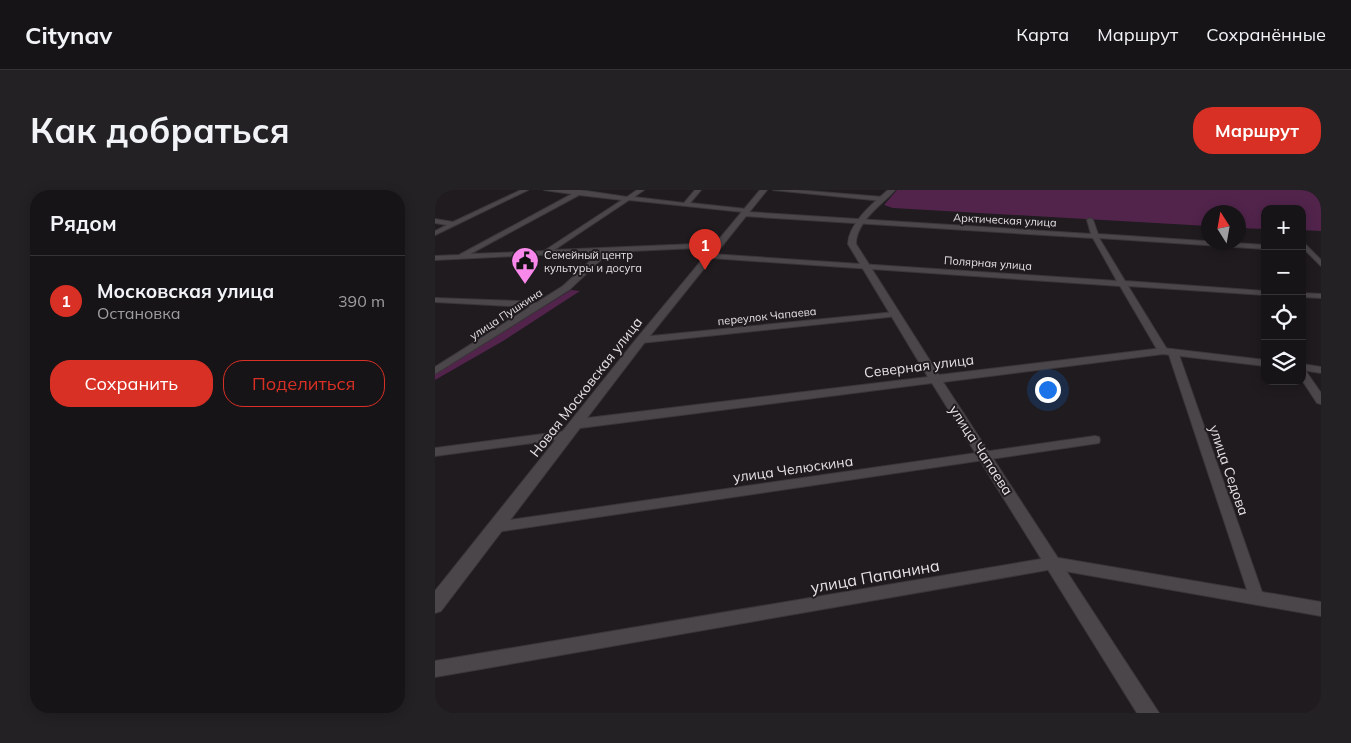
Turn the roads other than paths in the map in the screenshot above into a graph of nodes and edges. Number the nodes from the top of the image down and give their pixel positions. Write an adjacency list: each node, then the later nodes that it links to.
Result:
1 (525, 190): 16 (street)
2 (547, 190): 8 (street, Арктическая улица)
3 (641, 190): 9 (street)
4 (698, 190): 11 (street)
5 (764, 190): 12 (street, Новая Московская улица)
6 (777, 190): 10 (street)
7 (891, 190): 10 (street, улица Чапаева)
8 (581, 192): 9 (street, Арктическая улица); 27 (street)
9 (628, 198): 11 (street, Арктическая улица); 25 (street)
10 (883, 199): 15 (street, улица Чапаева)
11 (685, 205): 12 (street, Арктическая улица)
12 (745, 213): 15 (street, Арктическая улица); 19 (street, Новая Московская улица)
13 (1090, 220): 18 (street, улица Седова)
14 (435, 221): 16 (street)
15 (861, 222): 18 (street, Арктическая улица); 30 (street, улица Чапаева)
16 (454, 224): 17 (street)
17 (435, 233)
18 (1096, 236): 20 (street, Арктическая улица); 31 (street, улица Седова)
19 (719, 245): 22 (street); 26 (street, Новая Московская улица)
20 (1261, 246)
21 (1306, 249): 24 (street)
22 (607, 250): 25 (street); 36 (street, улица Пушкина)
23 (1306, 250): 29 (street)
24 (1321, 250)
25 (545, 253): 27 (street)
26 (711, 256): 30 (street, Полярная улица); 38 (street, Новая Московская улица)
27 (461, 257): 28 (street)
28 (435, 258)
29 (1321, 264)
30 (865, 267): 31 (street, Полярная улица); 37 (street, улица Чапаева)
31 (1123, 283): 32 (street, Полярная улица); 39 (street, улица Седова)
32 (1261, 292)
33 (1306, 295): 34 (street)
34 (1321, 296)
35 (435, 300): 36 (street)
36 (539, 306): 42 (street, улица Пушкина)
37 (895, 314): 38 (street, переулок Чапаева); 45 (street, улица Чапаева)
38 (641, 340): 47 (street, Новая Московская улица)
39 (1168, 351): 40 (street, Северная улица); 45 (street, Северная улица); 54 (street, улица Седова)
40 (1261, 363)
41 (1306, 368): 43 (street)
42 (435, 370)
43 (1321, 370)
44 (1306, 378): 46 (street)
45 (935, 379): 47 (street, Северная улица); 51 (street, улица Чапаева)
46 (1321, 402)
47 (576, 424): 48 (street, Новая Московская улица)
48 (567, 435): 50 (street); 52 (street, Новая Московская улица)
49 (1095, 440): 51 (street, улица Челюскина)
50 (435, 452)
51 (985, 456): 52 (street, улица Челюскина); 53 (street, улица Чапаева)
52 (496, 527): 55 (street, Новая Московская улица)
53 (1053, 563): 54 (street, улица Папанина); 57 (street, улица Папанина); 58 (street, улица Чапаева)
54 (1257, 599): 56 (street, улица Папанина)
55 (435, 605)
56 (1321, 609)
57 (435, 669)
58 (1149, 713)

